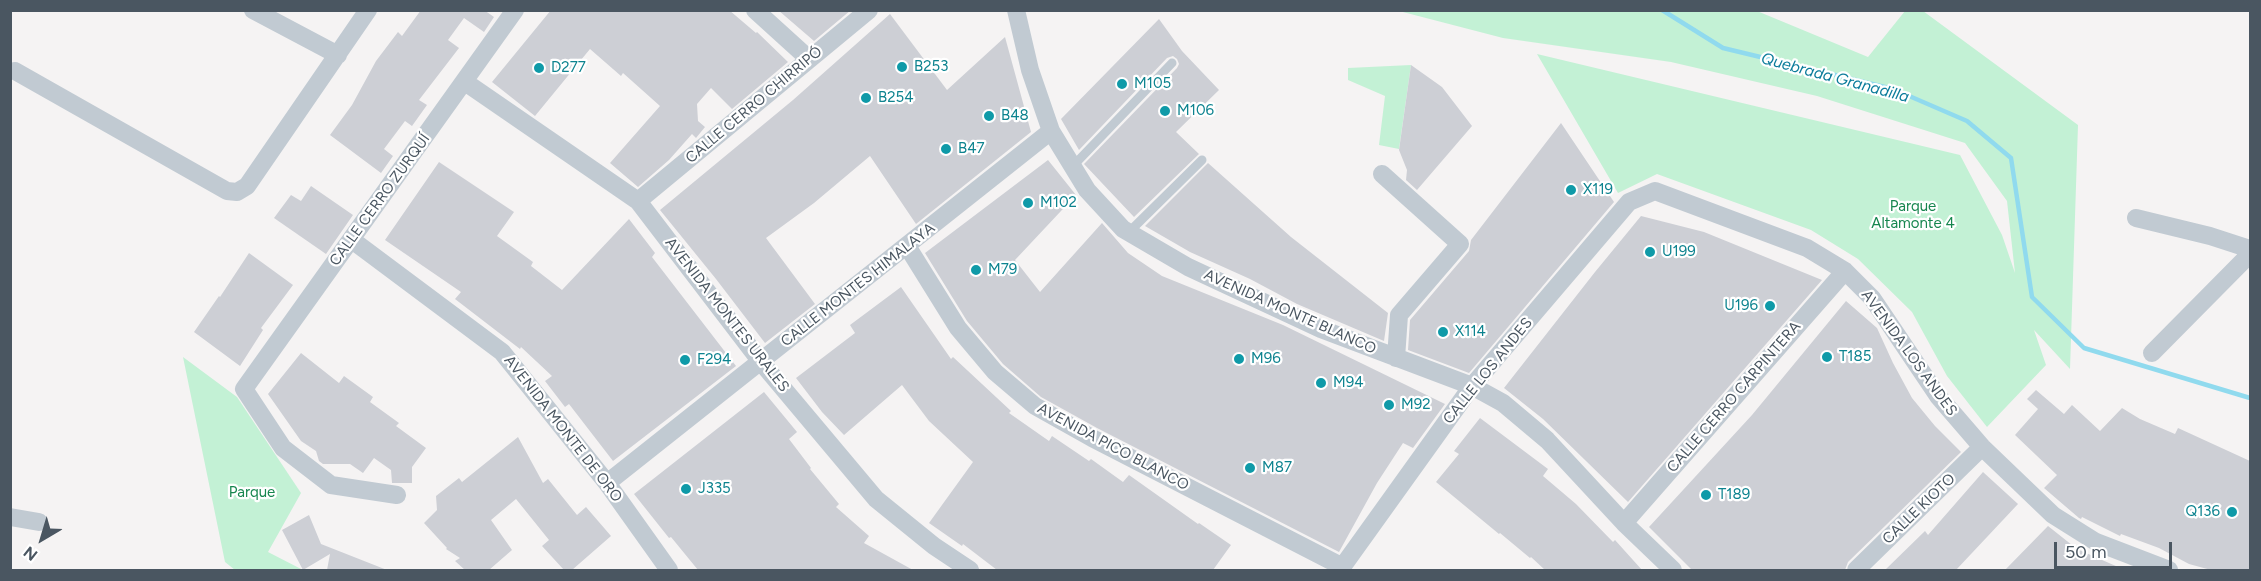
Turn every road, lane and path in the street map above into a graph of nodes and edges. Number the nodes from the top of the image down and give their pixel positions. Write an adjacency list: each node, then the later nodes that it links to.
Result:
1 (254, 10): 7 (street)
2 (369, 10): 7 (street)
3 (515, 10): 11 (street, CALLE CERRO ZURQUÍ)
4 (755, 10): 8 (street)
5 (869, 10): 8 (street, CALLE CERRO CHIRRIPÓ)
6 (1016, 10): 12 (street, AVENIDA MONTE BLANCO)
7 (338, 55): 10 (street)
8 (809, 59): 17 (street, CALLE CERRO CHIRRIPÓ)
9 (1172, 63): 14 (lane)
10 (15, 71)
11 (465, 82): 17 (street, AVENIDA MONTES URALES); 20 (street, CALLE CERRO ZURQUÍ)
12 (1051, 131): 14 (street, AVENIDA MONTE BLANCO); 21 (street, CALLE MONTES HIMALAYA)
13 (1202, 160): 19 (lane)
14 (1072, 167): 19 (street, AVENIDA MONTE BLANCO)
15 (1382, 174): 25 (street)
16 (1655, 191): 23 (street, AVENIDA LOS ANDES); 27 (street, CALLE LOS ANDES)
17 (638, 201): 26 (street, AVENIDA MONTES URALES)
18 (2136, 218): 22 (street)
19 (1129, 232): 25 (street, AVENIDA MONTE BLANCO)
20 (352, 240): 29 (street, AVENIDA MONTE DE ORO); 30 (street, CALLE CERRO ZURQUÍ)
21 (907, 246): 26 (street, CALLE MONTES HIMALAYA); 34 (street, AVENIDA PICO BLANCO)
22 (2250, 252): 24 (street)
23 (1845, 271): 28 (street, AVENIDA LOS ANDES); 33 (street, CALLE CERRO CARPINTERA)
24 (2152, 353)
25 (1396, 358): 27 (street, AVENIDA MONTE BLANCO)
26 (761, 362): 29 (street, CALLE MONTES HIMALAYA); 36 (street, AVENIDA MONTES URALES)
27 (1472, 386): 33 (street, AVENIDA MONTE BLANCO); 34 (street, CALLE LOS ANDES)
28 (1982, 447): 38 (street, CALLE KIOTO); 39 (street, AVENIDA LOS ANDES)
29 (607, 483): 35 (street, AVENIDA MONTE DE ORO)
30 (397, 495)
31 (10, 517): 32 (street)
32 (39, 522)
33 (1624, 523): 37 (street, AVENIDA MONTE BLANCO)
34 (1341, 569)
35 (669, 570)
36 (970, 570)
37 (1673, 570)
38 (1856, 570)
39 (2166, 570)

